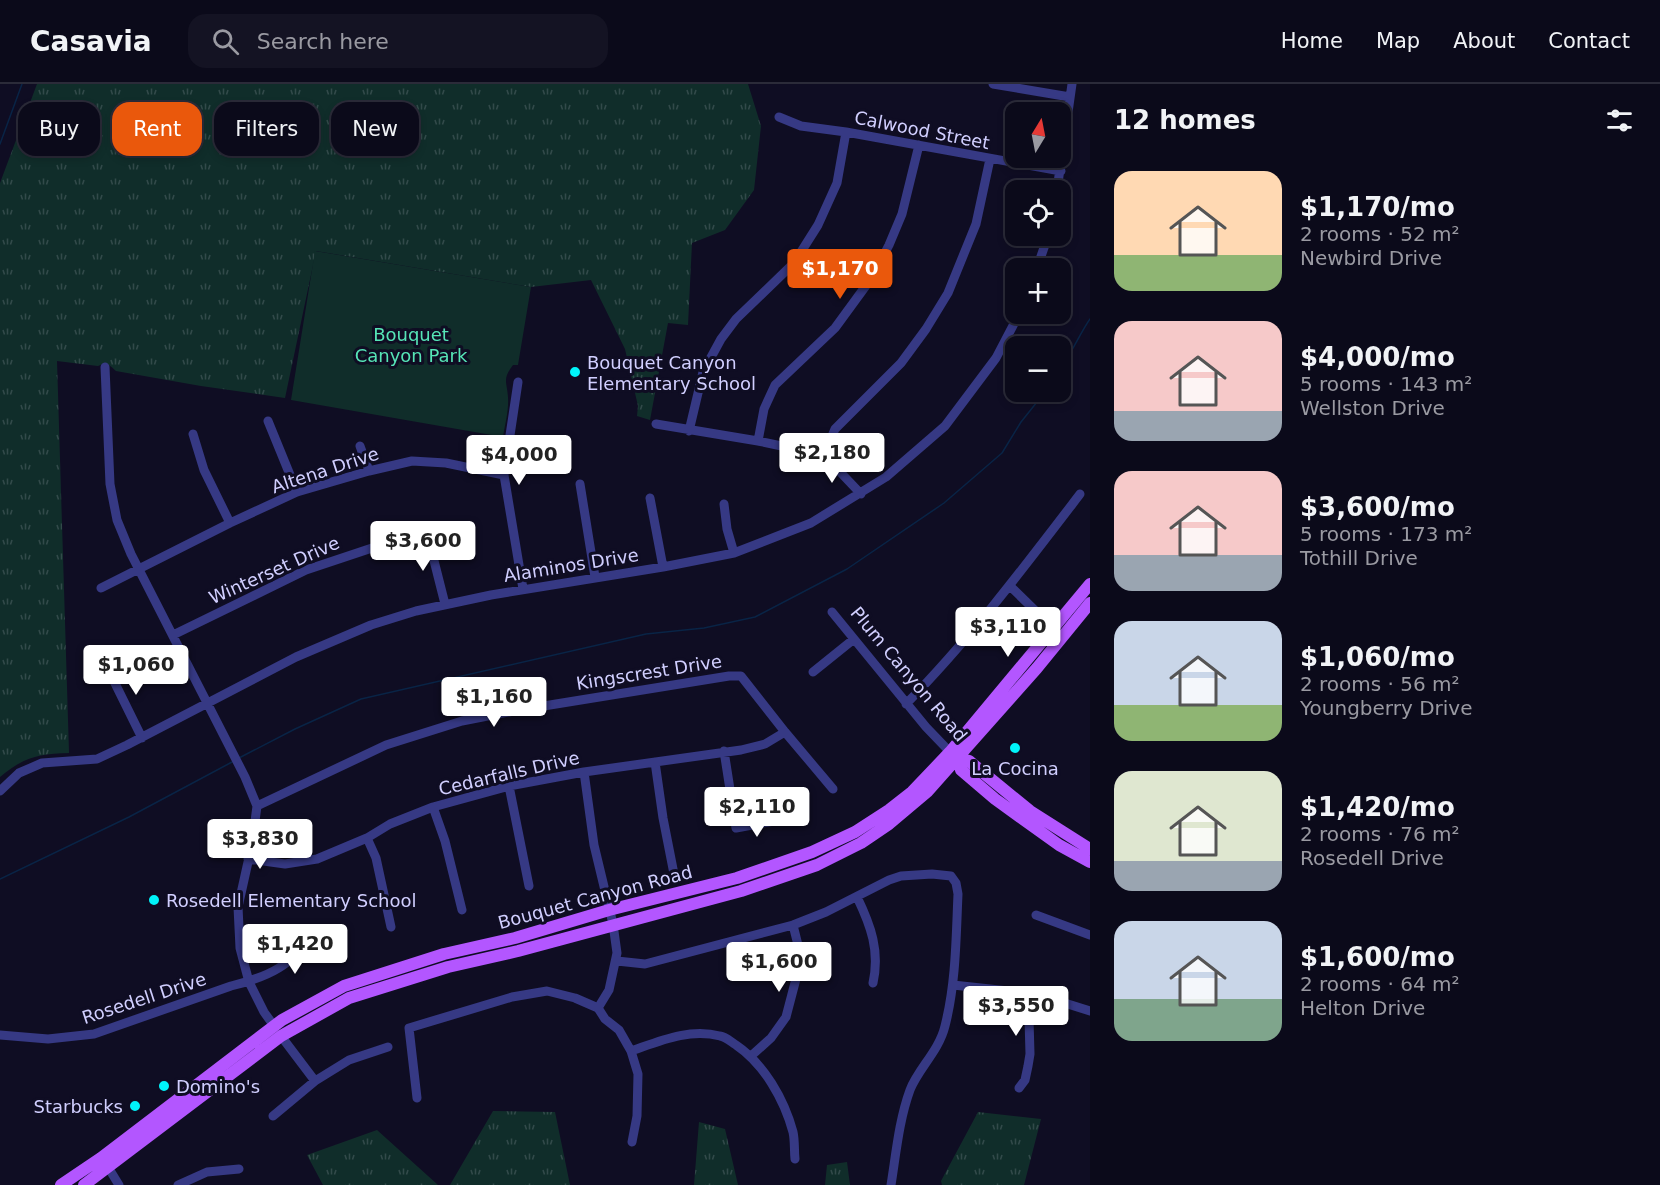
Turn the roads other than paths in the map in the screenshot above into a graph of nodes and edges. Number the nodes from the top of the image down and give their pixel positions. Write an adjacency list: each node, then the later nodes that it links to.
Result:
1 (993, 84): 3 (street)
2 (1072, 84): 3 (street)
3 (1070, 97): 8 (street)
4 (779, 117): 5 (street, Calwood Street)
5 (846, 132): 6 (street, Calwood Street); 15 (street)
6 (919, 145): 7 (street, Calwood Street); 17 (street)
7 (990, 159): 8 (street, Calwood Street); 19 (street)
8 (1060, 171): 9 (street)
9 (1059, 180)
10 (1014, 324): 24 (street, Alaminos Drive)
11 (105, 367): 31 (street)
12 (518, 382): 21 (street)
13 (268, 421): 23 (street)
14 (656, 424): 15 (street)
15 (689, 431): 17 (street)
16 (193, 434): 28 (street)
17 (758, 441): 19 (street)
18 (360, 446): 20 (street)
19 (824, 455): 24 (street)
20 (369, 471): 21 (street, Altena Drive); 23 (street, Altena Drive)
21 (504, 476): 36 (street)
22 (579, 484): 32 (street)
23 (297, 492): 28 (street, Altena Drive)
24 (861, 494): 29 (street, Alaminos Drive)
25 (1080, 494): 34 (street)
26 (650, 498): 30 (street)
27 (724, 504): 29 (street)
28 (230, 523): 31 (street, Altena Drive)
29 (734, 553): 30 (street, Alaminos Drive)
30 (663, 567): 32 (street, Alaminos Drive)
31 (139, 570): 35 (street, Altena Drive); 41 (street)
32 (595, 577): 36 (street, Alaminos Drive)
33 (1090, 585): 40 (main road, Bouquet Canyon Road)
34 (1010, 586): 40 (street); 48 (street)
35 (101, 588)
36 (523, 589): 38 (street, Alaminos Drive)
37 (1090, 603): 45 (main road, Bouquet Canyon Road)
38 (445, 604): 41 (street, Winterset Drive); 47 (street, Alaminos Drive)
39 (832, 612): 42 (street, Plum Canyon Road)
40 (1053, 628): 43 (main road, Bouquet Canyon Road)
41 (173, 635): 47 (street)
42 (855, 639): 46 (street); 48 (street, Plum Canyon Road)
43 (1035, 650): 45 (main road); 52 (main road, Bouquet Canyon Road)
44 (106, 665): 50 (street)
45 (1036, 668): 52 (main road, Bouquet Canyon Road)
46 (813, 672)
47 (206, 704): 50 (street, Alaminos Drive); 58 (street)
48 (906, 704): 52 (street, Plum Canyon Road)
49 (785, 732): 51 (street, Cedarfalls Drive); 56 (street); 58 (street, Kingscrest Drive)
50 (142, 738): 57 (street, Alaminos Drive)
51 (724, 751): 53 (street, Cedarfalls Drive); 60 (street)
52 (954, 755): 62 (main road, Plum Canyon Road); 64 (main road, Plum Canyon Road); 69 (main road, Bouquet Canyon Road); 71 (main road, Bouquet Canyon Road)
53 (655, 762): 54 (street, Cedarfalls Drive); 65 (street)
54 (584, 772): 55 (street, Cedarfalls Drive); 69 (street)
55 (509, 786): 59 (street, Cedarfalls Drive); 66 (street)
56 (833, 789)
57 (0, 790)
58 (257, 806): 63 (street)
59 (433, 807): 61 (street, Cedarfalls Drive); 68 (street)
60 (774, 821)
61 (367, 838): 63 (street, Cedarfalls Drive); 73 (street)
62 (1090, 849)
63 (248, 859): 77 (street)
64 (1090, 862)
65 (674, 874)
66 (529, 886)
67 (857, 897): 72 (street); 78 (street); 79 (street)
68 (462, 910)
69 (609, 910): 71 (street); 83 (main road, Bouquet Canyon Road)
70 (1035, 915): 75 (street)
71 (613, 924): 76 (street); 83 (main road, Bouquet Canyon Road)
72 (793, 924): 76 (street); 87 (street)
73 (391, 927)
74 (316, 934): 77 (street, Rosedell Drive)
75 (1090, 935)
76 (617, 961): 81 (street)
77 (249, 982): 83 (street); 84 (street, Rosedell Drive)
78 (873, 983)
79 (953, 985): 80 (street); 102 (street)
80 (1036, 994): 82 (street); 89 (street)
81 (598, 1008): 86 (street); 91 (street)
82 (1090, 1011)
83 (277, 1031): 88 (street); 90 (main road, Bouquet Canyon Road); 94 (main road, Bouquet Canyon Road)
84 (0, 1035)
85 (388, 1047): 88 (street)
86 (631, 1052): 87 (street); 93 (street)
87 (751, 1056): 95 (street)
88 (315, 1081): 92 (street)
89 (1019, 1088)
90 (181, 1095): 94 (main road); 96 (main road, Bouquet Canyon Road)
91 (417, 1098)
92 (273, 1116)
93 (632, 1142)
94 (136, 1146): 96 (main road, Bouquet Canyon Road)
95 (795, 1159)
96 (104, 1162): 98 (main road, Bouquet Canyon Road); 99 (main road, Bouquet Canyon Road); 100 (street)
97 (239, 1169): 101 (street)
98 (61, 1185)
99 (84, 1185)
100 (119, 1185)
101 (178, 1185)
102 (891, 1185)

